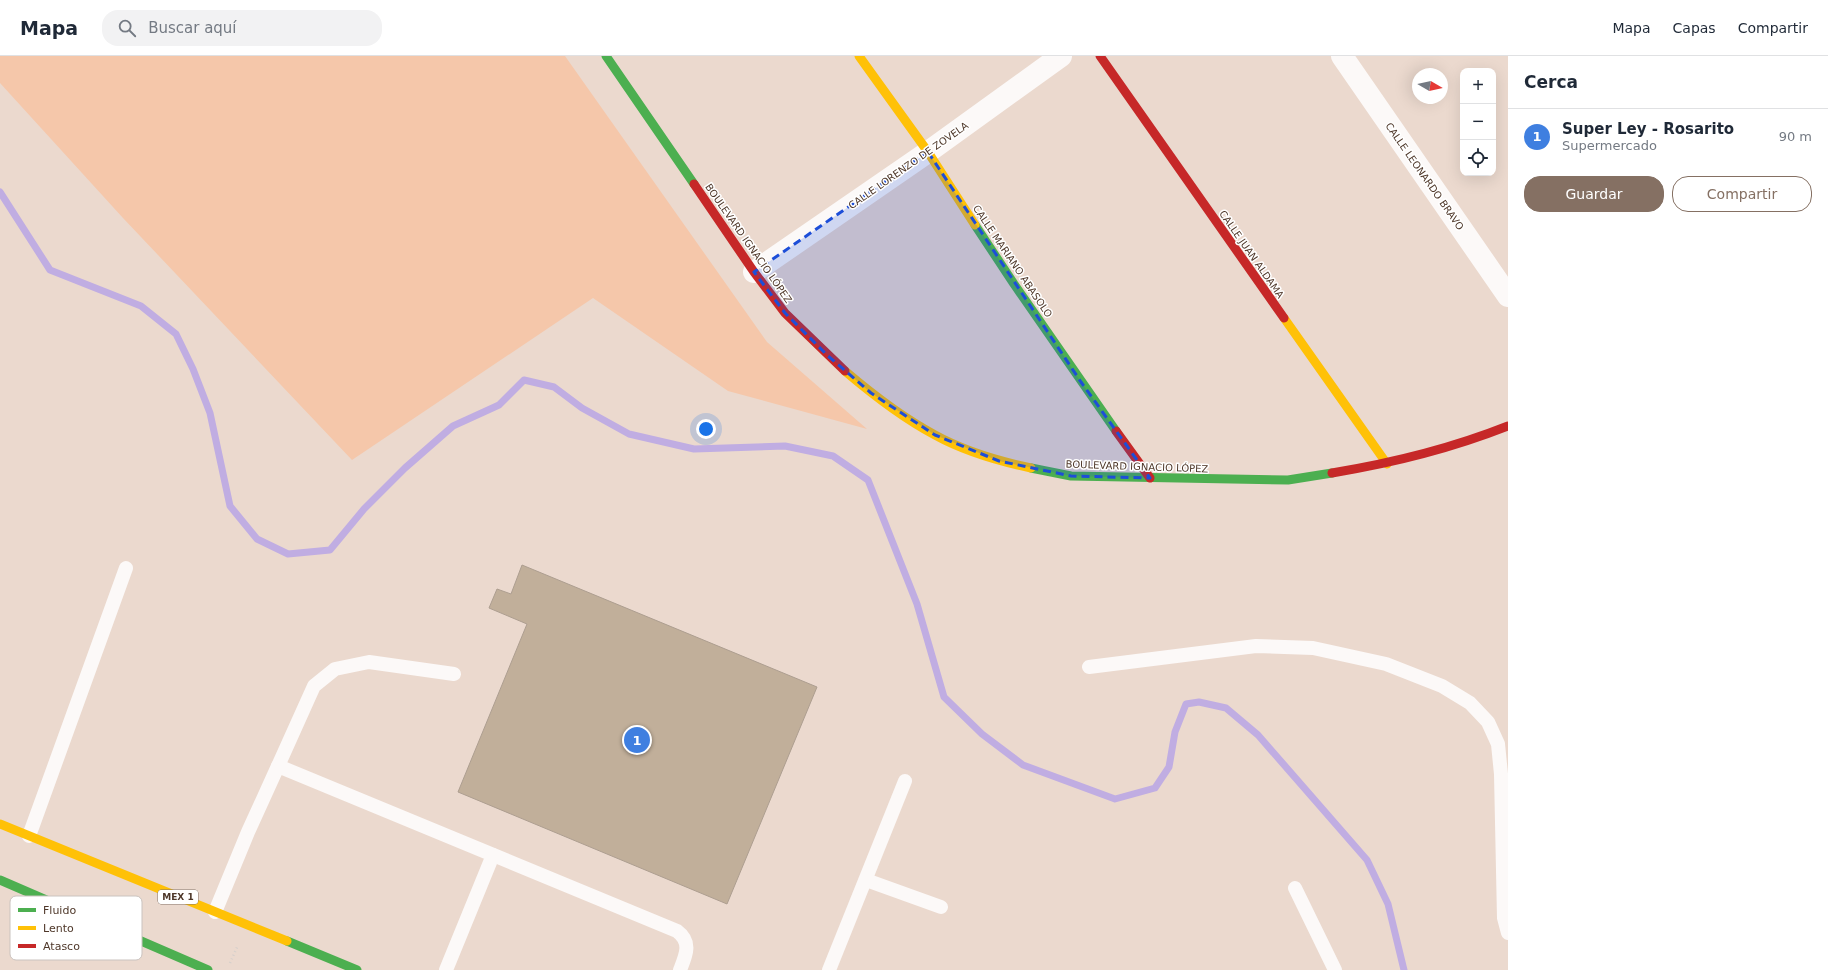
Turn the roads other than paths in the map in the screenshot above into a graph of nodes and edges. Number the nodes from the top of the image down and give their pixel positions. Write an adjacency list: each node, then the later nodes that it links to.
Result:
1 (606, 56): 7 (main road, BOULEVARD IGNACIO LÓPEZ)
2 (859, 56): 6 (main road, CALLE MARIANO ABASOLO)
3 (1061, 56): 6 (street, CALLE LORENZO DE ZOVELA)
4 (1100, 56): 10 (main road, CALLE JUAN ALDAMA)
5 (1342, 56): 8 (street, CALLE LEONARDO BRAVO)
6 (928, 152): 7 (street, CALLE LORENZO DE ZOVELA); 11 (main road, CALLE MARIANO ABASOLO)
7 (754, 272): 11 (main road, BOULEVARD IGNACIO LÓPEZ)
8 (1508, 296)
9 (1508, 426): 10 (main road, BOULEVARD IGNACIO LÓPEZ)
10 (1387, 464): 11 (main road, BOULEVARD IGNACIO LÓPEZ)
11 (1150, 478)
12 (126, 568): 18 (lane)
13 (1089, 667): 26 (lane)
14 (454, 674): 15 (lane)
15 (278, 766): 19 (lane); 25 (lane)
16 (905, 781): 21 (lane)
17 (0, 824): 18 (main road, MEX 1)
18 (30, 836): 25 (main road, MEX 1)
19 (494, 855): 30 (lane); 31 (lane)
20 (0, 880): 23 (main road)
21 (866, 880): 24 (lane); 32 (lane)
22 (1295, 888): 33 (lane)
23 (37, 896)
24 (941, 907)
25 (215, 912): 29 (main road, MEX 1)
26 (1508, 933)
27 (142, 941): 28 (main road)
28 (208, 970)
29 (357, 970)
30 (446, 970)
31 (680, 970)
32 (829, 970)
33 (1335, 970)

